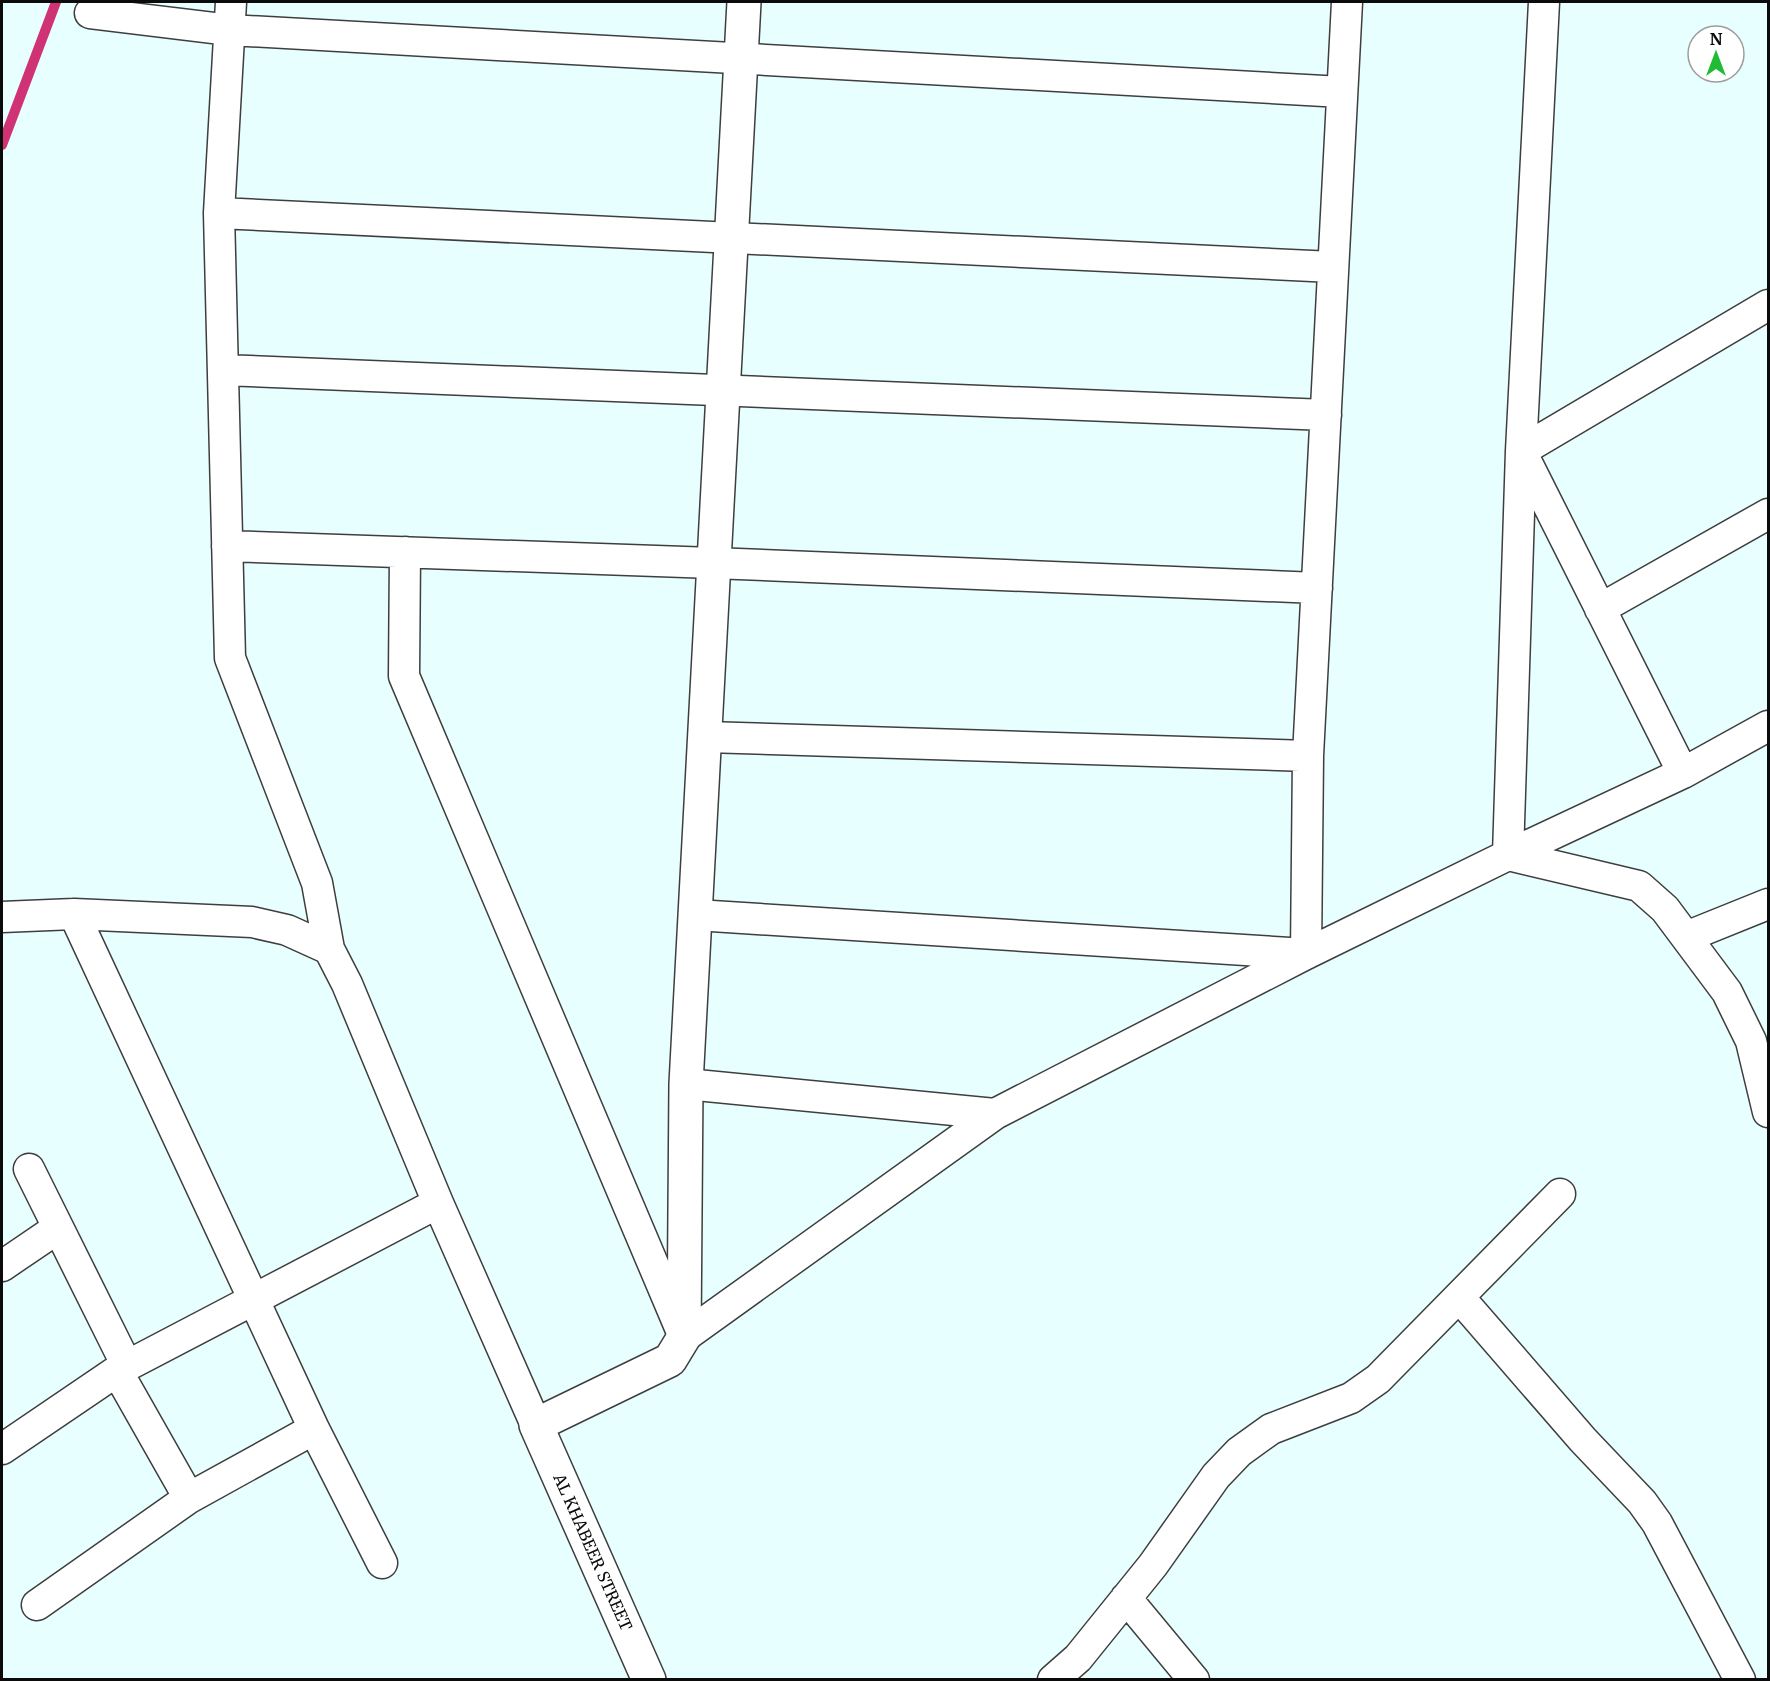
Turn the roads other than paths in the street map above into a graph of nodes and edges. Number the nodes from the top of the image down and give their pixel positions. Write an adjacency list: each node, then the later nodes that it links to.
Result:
1 (744, 2): 7 (street)
2 (1347, 2): 8 (street)
3 (1566, 2): 5 (street)
4 (90, 13): 6 (street)
5 (1543, 15): 16 (street)
6 (230, 16): 7 (street); 9 (street)
7 (741, 57): 8 (street); 10 (street)
8 (1342, 92): 11 (street)
9 (219, 213): 10 (street); 13 (street)
10 (732, 237): 11 (street); 14 (street)
11 (1333, 267): 15 (street)
12 (1768, 304): 16 (street)
13 (223, 370): 14 (street); 18 (street)
14 (723, 389): 15 (street); 20 (street)
15 (1326, 415): 21 (street)
16 (1521, 451): 22 (street); 27 (street)
17 (1768, 514): 22 (street)
18 (227, 546): 19 (street); 33 (street)
19 (405, 552): 20 (street); 45 (street)
20 (713, 563): 21 (street); 24 (street)
21 (1317, 588): 25 (street)
22 (1600, 609): 26 (street)
23 (1768, 726): 26 (street)
24 (706, 737): 25 (street); 30 (street)
25 (1308, 756): 34 (street)
26 (1683, 773): 27 (street)
27 (1508, 855): 32 (street); 34 (street)
28 (1768, 904): 32 (street)
29 (74, 914): 31 (street); 33 (street); 44 (street)
30 (696, 915): 34 (street); 35 (street)
31 (3, 916)
32 (1686, 937): 36 (street)
33 (329, 949): 40 (street)
34 (1306, 954): 37 (street)
35 (686, 1084): 37 (street); 45 (street)
36 (1768, 1112)
37 (995, 1114): 45 (street)
38 (30, 1169): 41 (street)
39 (1560, 1194): 43 (street)
40 (438, 1203): 44 (street); 47 (street)
41 (58, 1228): 42 (street); 46 (street)
42 (2, 1266)
43 (1459, 1297): 52 (street); 57 (street)
44 (255, 1300): 46 (street); 48 (street)
45 (684, 1337): 47 (street)
46 (122, 1368): 49 (street); 50 (street)
47 (536, 1425): 54 (street, AL KHABEER STREET)
48 (314, 1429): 50 (street); 51 (street)
49 (2, 1449)
50 (189, 1498): 53 (street)
51 (382, 1563)
52 (1126, 1598): 55 (street); 56 (street)
53 (37, 1605)
54 (649, 1680)
55 (1053, 1680)
56 (1194, 1680)
57 (1740, 1680)

